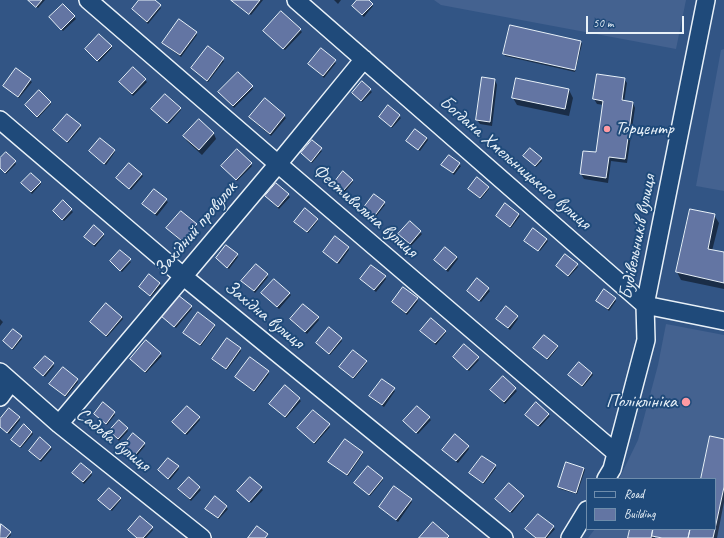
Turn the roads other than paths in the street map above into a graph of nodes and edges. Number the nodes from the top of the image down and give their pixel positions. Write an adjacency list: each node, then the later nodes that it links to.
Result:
1 (88, 0): 6 (street, Фестивальна вулиця)
2 (296, 0): 4 (street, Богдана Хмельницького вулиця)
3 (706, 0): 8 (street, Будівельників вулиця)
4 (364, 59): 6 (street, Західний провулок); 8 (street, Богдана Хмельницького вулиця)
5 (0, 120): 7 (street, Західна вулиця)
6 (278, 164): 7 (street, Західний провулок); 13 (street, Фестивальна вулиця)
7 (184, 277): 12 (street, Західний провулок); 17 (street, Західна вулиця)
8 (645, 305): 9 (street, Богдана Хмельницького вулиця); 13 (street, Будівельників вулиця)
9 (724, 322)
10 (6, 377): 11 (street); 12 (street, Садова вулиця)
11 (0, 397)
12 (59, 424): 16 (street, Садова вулиця)
13 (616, 453): 14 (street, Будівельників вулиця)
14 (607, 478)
15 (586, 512): 18 (street)
16 (202, 538)
17 (504, 538)
18 (570, 538)

